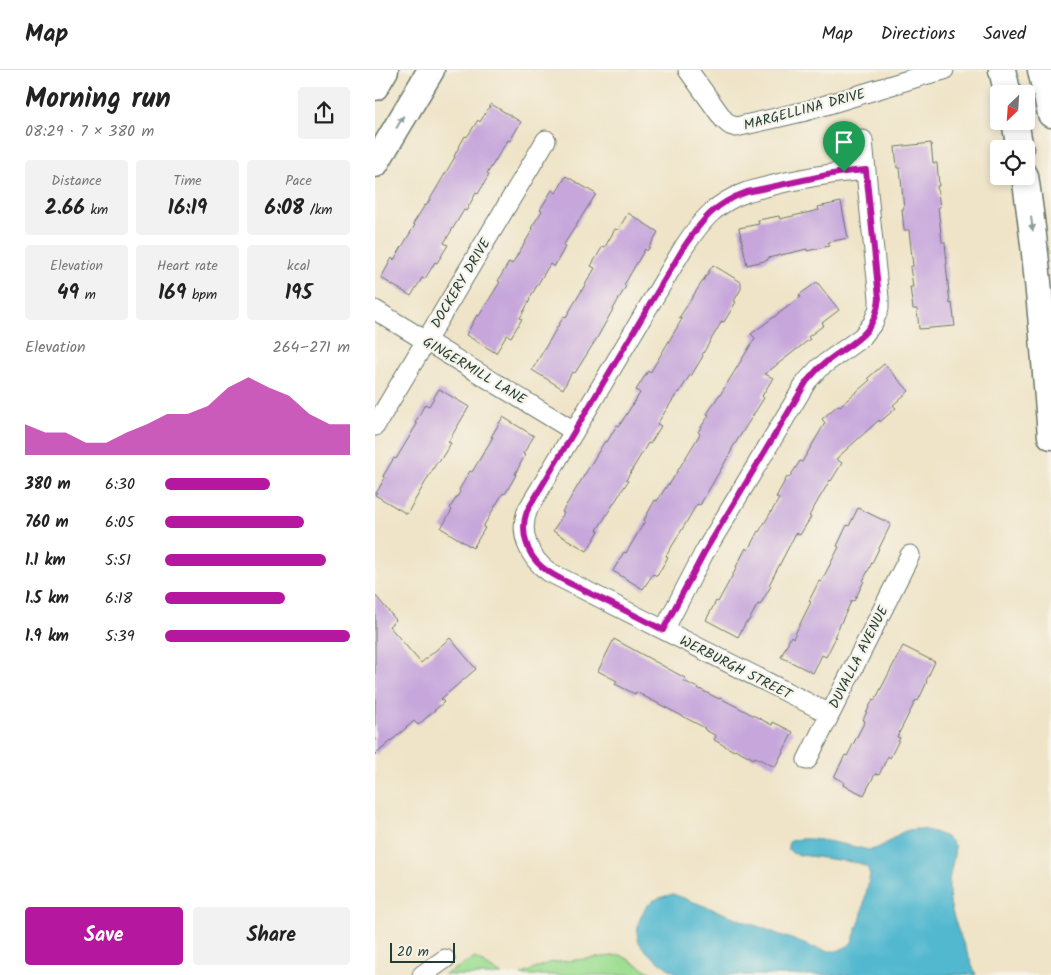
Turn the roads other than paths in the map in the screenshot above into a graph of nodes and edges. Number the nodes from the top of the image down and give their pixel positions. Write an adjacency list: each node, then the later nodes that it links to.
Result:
1 (385, 70): 8 (main road)
2 (431, 70): 12 (main road, one-way to 2)
3 (688, 70): 4 (street, MARGELLINA DRIVE)
4 (944, 70)
5 (1002, 70): 7 (main road)
6 (1041, 70): 9 (main road)
7 (1006, 85)
8 (375, 88)
9 (1051, 114)
10 (546, 140): 16 (street, DOCKERY DRIVE)
11 (863, 140): 13 (street)
12 (375, 164)
13 (866, 170): 18 (street, WERBURGH STREET); 21 (street)
14 (1026, 185): 19 (main road, one-way to 19)
15 (375, 310): 16 (street, GINGERMILL LANE)
16 (426, 340): 17 (street, DOCKERY DRIVE); 18 (street, GINGERMILL LANE)
17 (375, 426)
18 (575, 431): 21 (street, WERBURGH STREET)
19 (1051, 436)
20 (910, 555): 22 (street, DUVALLA AVENUE)
21 (663, 630): 22 (street, WERBURGH STREET)
22 (830, 714): 23 (street, DUVALLA AVENUE)
23 (807, 760)
24 (445, 959): 25 (street)
25 (421, 975)

